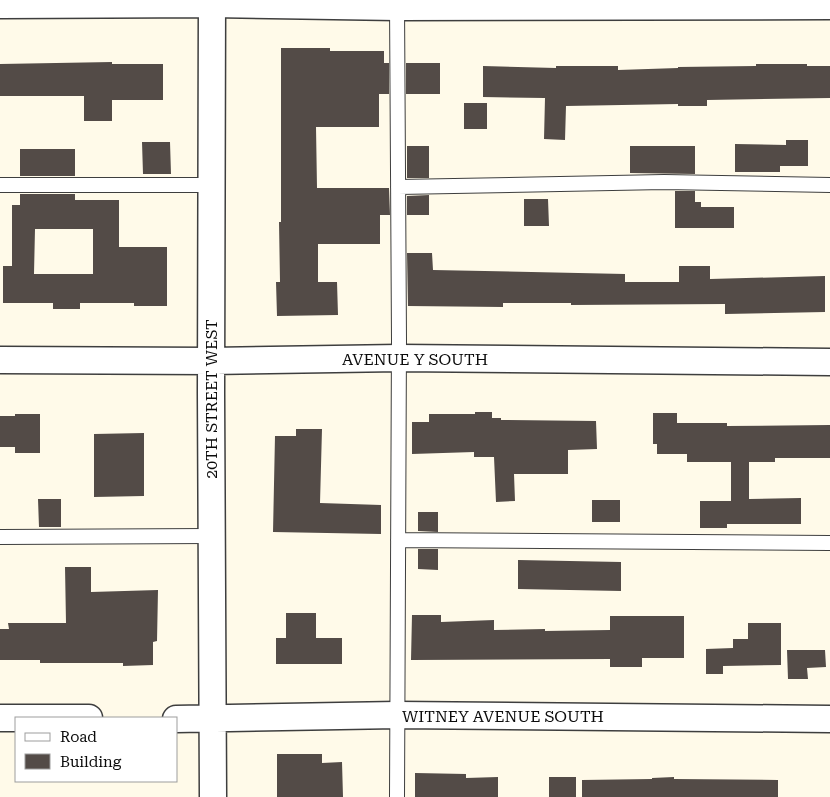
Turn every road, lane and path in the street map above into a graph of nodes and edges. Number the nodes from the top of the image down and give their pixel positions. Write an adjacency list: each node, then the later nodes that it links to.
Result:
1 (212, 2): 2 (street); 3 (street); 7 (street, 20TH STREET WEST)
2 (397, 4): 4 (street); 8 (lane)
3 (0, 5)
4 (830, 6)
5 (830, 184): 8 (lane)
6 (0, 185): 7 (lane)
7 (211, 185): 11 (street, 20TH STREET WEST)
8 (398, 187): 9 (lane)
9 (399, 358): 11 (street, AVENUE Y SOUTH); 12 (street, AVENUE Y SOUTH); 15 (lane)
10 (0, 360): 11 (street, AVENUE Y SOUTH)
11 (211, 361): 13 (street, 20TH STREET WEST)
12 (830, 362)
13 (211, 536): 14 (lane); 21 (street, 20TH STREET WEST)
14 (0, 537)
15 (398, 540): 16 (lane); 17 (lane)
16 (830, 543)
17 (397, 715): 21 (street, WITNEY AVENUE SOUTH); 22 (street, WITNEY AVENUE SOUTH); 24 (lane)
18 (0, 718): 19 (street)
19 (15, 718)
20 (178, 719): 21 (street, WITNEY AVENUE SOUTH)
21 (212, 719): 23 (street, 20TH STREET WEST)
22 (830, 719)
23 (213, 797)
24 (397, 797)

